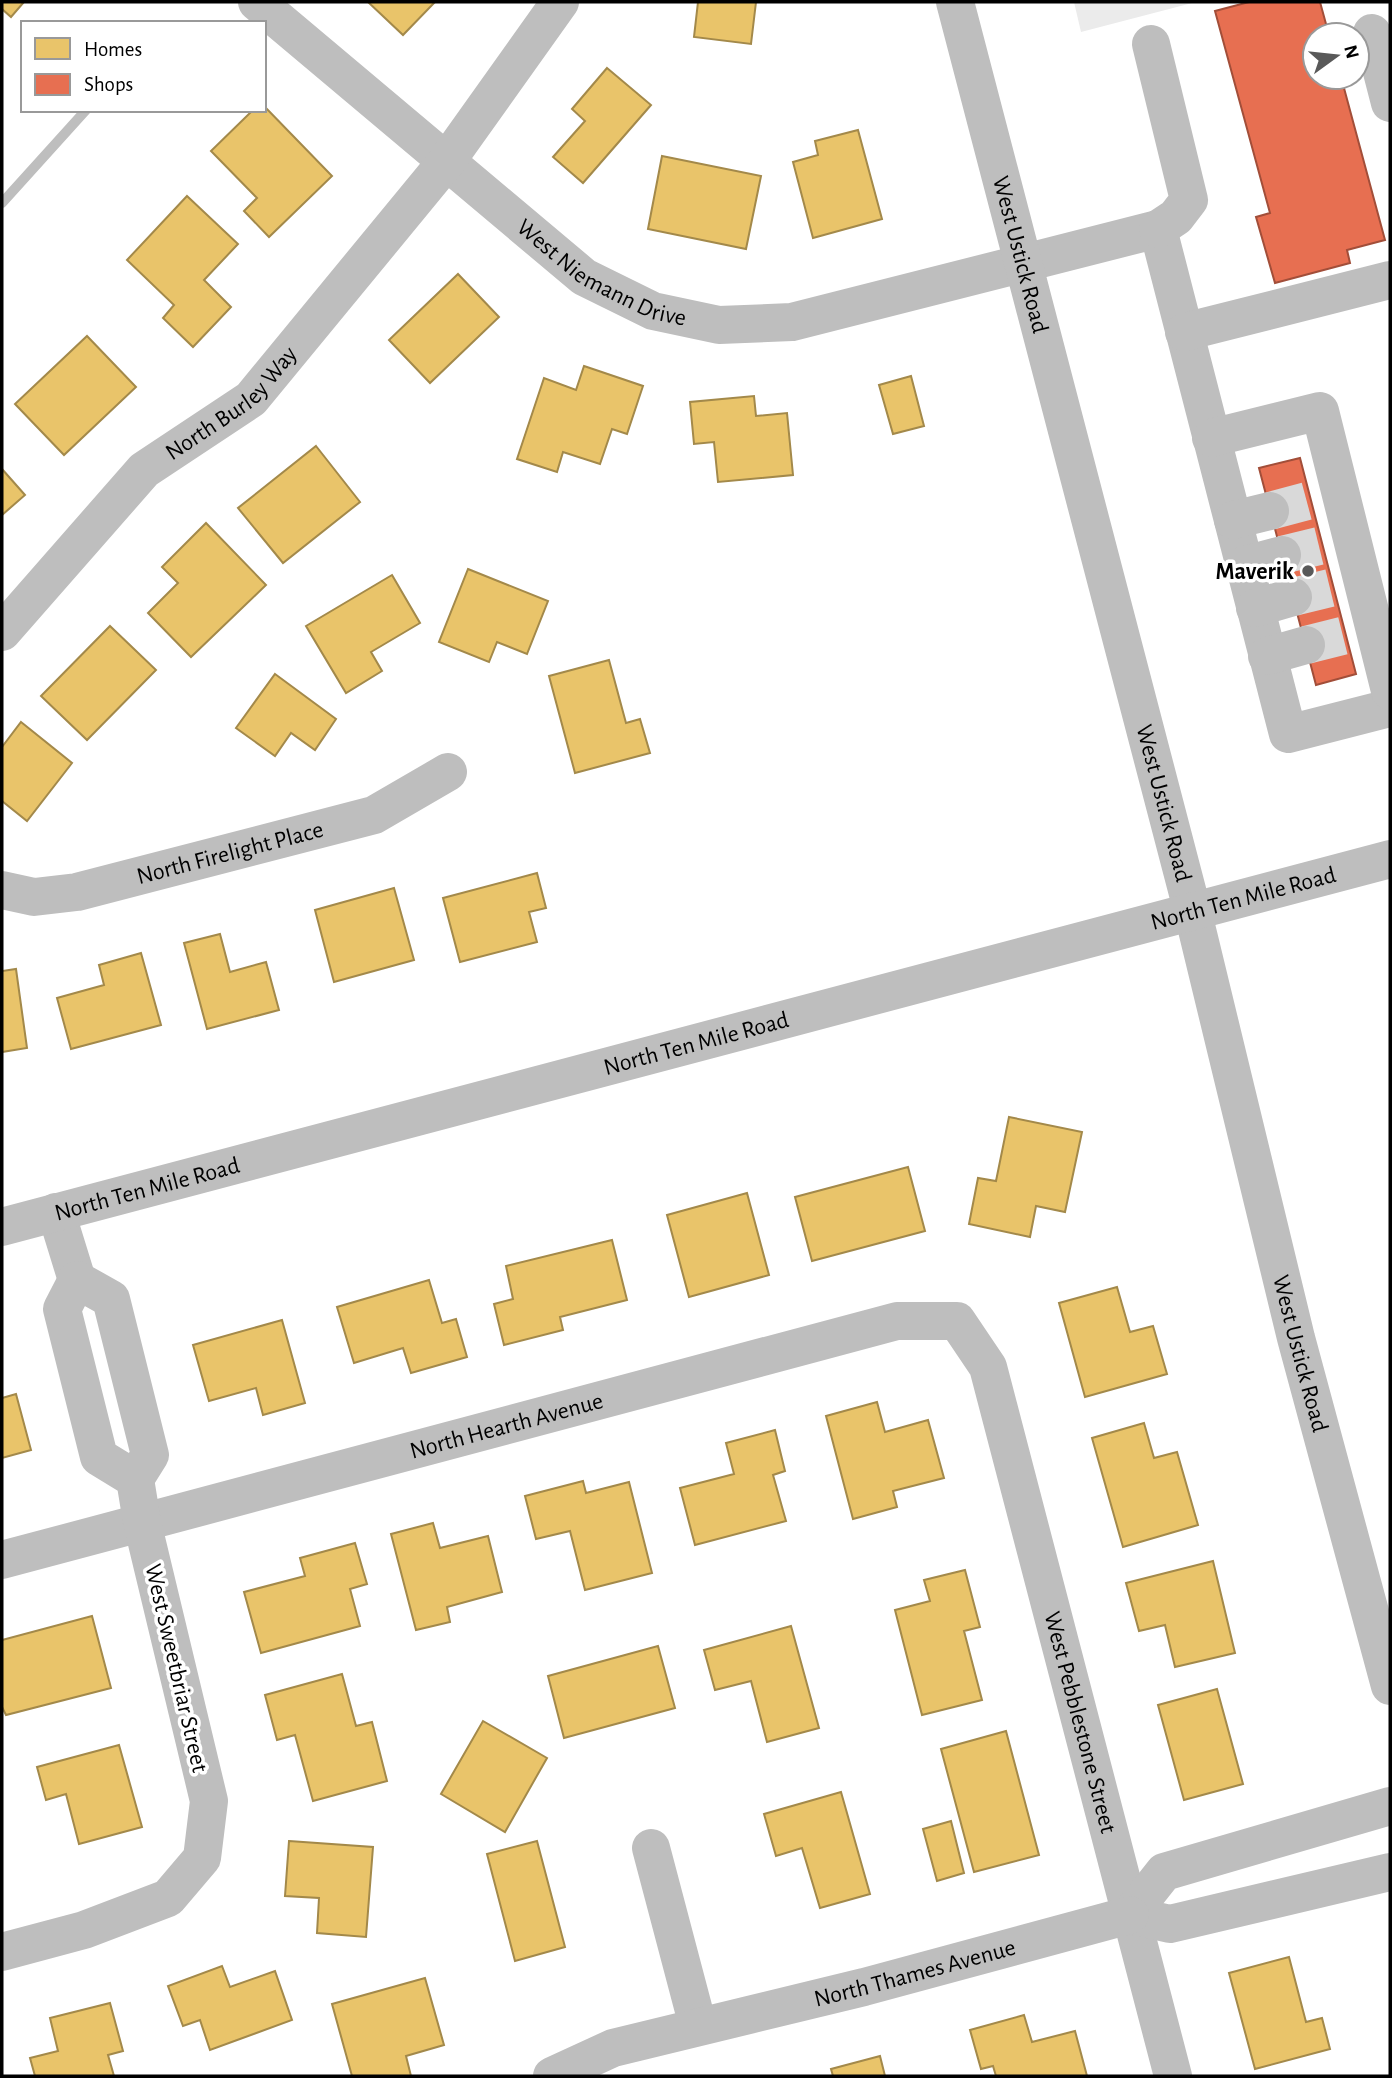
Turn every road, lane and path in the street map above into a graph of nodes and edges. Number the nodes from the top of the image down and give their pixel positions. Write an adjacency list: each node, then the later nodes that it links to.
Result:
1 (257, 2): 7 (street, West Niemann Drive)
2 (561, 2): 7 (street, North Burley Way)
3 (955, 2): 9 (street, West Ustick Road)
4 (1373, 33): 6 (street)
5 (1151, 44): 8 (street)
6 (1390, 103)
7 (446, 162): 9 (street, West Niemann Drive); 19 (street, North Burley Way)
8 (1158, 229): 9 (street, West Niemann Drive); 11 (street)
9 (1022, 264): 27 (street, West Ustick Road)
10 (1390, 280): 11 (street)
11 (1184, 332): 12 (street)
12 (1211, 438): 14 (street); 22 (street)
13 (1270, 511): 14 (street)
14 (1233, 520): 16 (street)
15 (1282, 555): 16 (street)
16 (1244, 565): 18 (street)
17 (1293, 597): 18 (street)
18 (1255, 608): 21 (street)
19 (2, 632)
20 (1306, 645): 21 (street)
21 (1268, 656): 23 (street)
22 (1390, 691)
23 (1390, 708)
24 (447, 772): 26 (street, North Firelight Place)
25 (1390, 859): 27 (street, North Ten Mile Road)
26 (2, 890)
27 (1192, 909): 28 (street, North Ten Mile Road); 35 (street, West Ustick Road)
28 (56, 1212): 29 (street, North Ten Mile Road); 30 (street)
29 (2, 1227)
30 (77, 1280): 32 (street); 32 (street)
31 (988, 1367): 33 (street, North Hearth Avenue); 39 (street, West Pebblestone Street)
32 (135, 1479): 33 (street, West Sweetbriar Street)
33 (142, 1521): 34 (street, North Hearth Avenue); 40 (street, West Sweetbriar Street)
34 (2, 1560)
35 (1390, 1686)
36 (1390, 1805): 39 (street)
37 (651, 1847): 41 (street)
38 (1390, 1872): 39 (street, North Thames Avenue)
39 (1130, 1915): 41 (street, North Thames Avenue); 43 (street, West Pebblestone Street)
40 (2, 1952)
41 (698, 2026): 42 (street, North Thames Avenue)
42 (552, 2076)
43 (1173, 2076)

